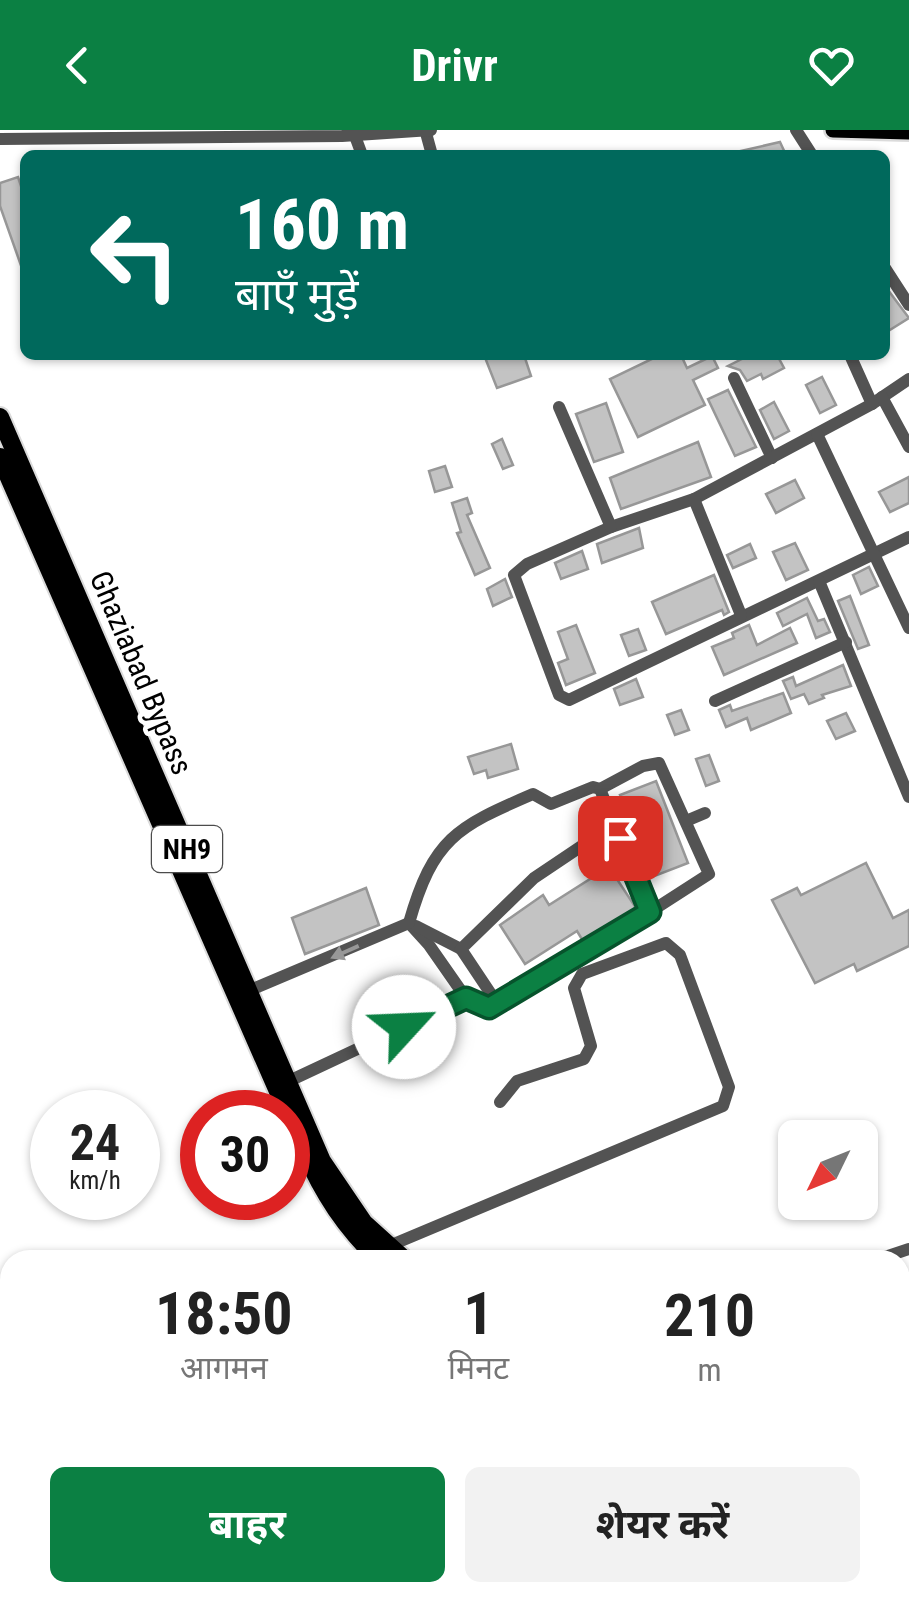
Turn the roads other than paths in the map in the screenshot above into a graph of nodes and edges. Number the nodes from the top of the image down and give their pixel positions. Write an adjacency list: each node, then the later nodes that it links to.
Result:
1 (833, 130): 3 (main road)
2 (429, 131): 4 (street)
3 (909, 132)
4 (355, 136): 5 (street); 6 (street)
5 (0, 139)
6 (360, 150)
7 (890, 276): 8 (street)
8 (909, 305)
9 (853, 360): 12 (street)
10 (734, 378): 18 (street)
11 (909, 378): 12 (street)
12 (877, 400): 15 (street); 16 (street)
13 (560, 407): 20 (street)
14 (0, 417): 35 (highway, Ghaziabad Bypass / NH9)
15 (817, 434): 18 (street); 22 (street)
16 (909, 447)
17 (0, 457): 35 (highway, Ghaziabad Bypass / NH9)
18 (772, 458): 19 (street)
19 (694, 500): 20 (street); 24 (street)
20 (611, 527): 24 (street)
21 (909, 536): 22 (street)
22 (875, 551): 23 (street); 25 (street)
23 (820, 581): 24 (street); 26 (street)
24 (741, 615)
25 (909, 628)
26 (846, 642): 27 (street); 29 (street)
27 (715, 701)
28 (600, 789): 31 (street); 32 (street); 34 (street)
29 (909, 797)
30 (704, 813): 31 (street)
31 (686, 821): 33 (street)
32 (613, 825): 33 (street); 36 (street)
33 (650, 912): 39 (street)
34 (409, 923): 36 (street); 37 (street, one-way to 37); 38 (street)
35 (212, 924): 37 (highway, Ghaziabad Bypass / NH9); 41 (highway, Ghaziabad Bypass / NH9)
36 (461, 950): 39 (street)
37 (248, 990): 40 (highway, Ghaziabad Bypass / NH9)
38 (466, 998): 39 (street); 40 (street)
39 (497, 1003)
40 (288, 1082): 45 (highway, Ghaziabad Bypass / NH9)
41 (279, 1090)
42 (500, 1102): 46 (street)
43 (310, 1164): 44 (highway, Ghaziabad Bypass / NH9)
44 (379, 1250)
45 (382, 1250)
46 (391, 1250)

